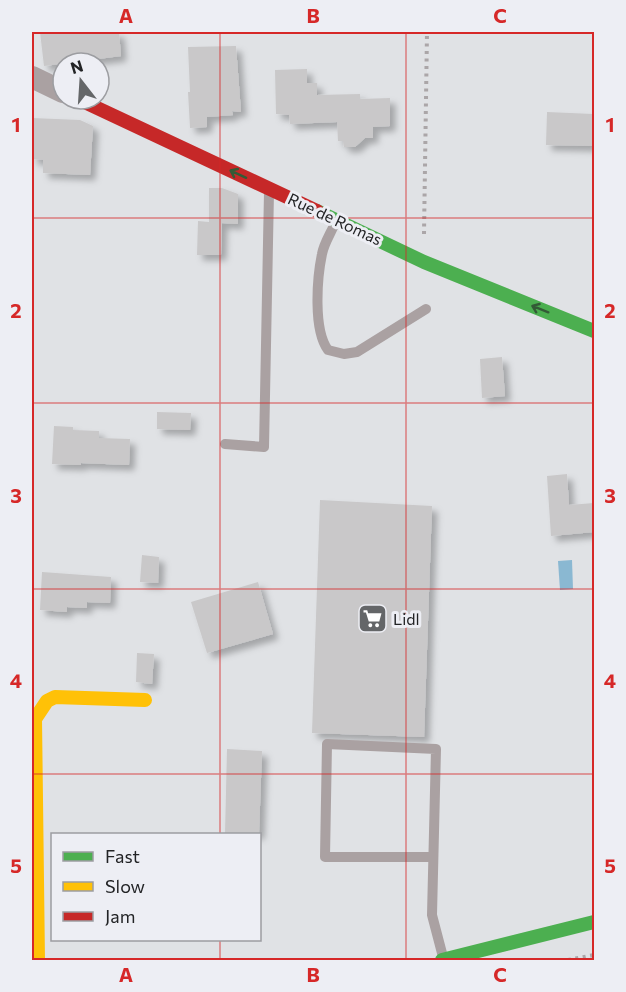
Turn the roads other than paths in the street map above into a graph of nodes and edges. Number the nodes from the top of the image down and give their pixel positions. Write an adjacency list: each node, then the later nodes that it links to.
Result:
1 (32, 77): 2 (street)
2 (51, 86)
3 (104, 111): 4 (street, Rue de Romas, one-way to 3)
4 (269, 188): 5 (street, Rue de Romas); 8 (lane)
5 (336, 220): 6 (lane); 7 (street, Rue de Romas, one-way to 5)
6 (426, 309)
7 (594, 331)
8 (225, 444)
9 (145, 700): 12 (street)
10 (432, 857): 10 (lane); 13 (lane)
11 (594, 922): 13 (street)
12 (38, 960)
13 (443, 960)

